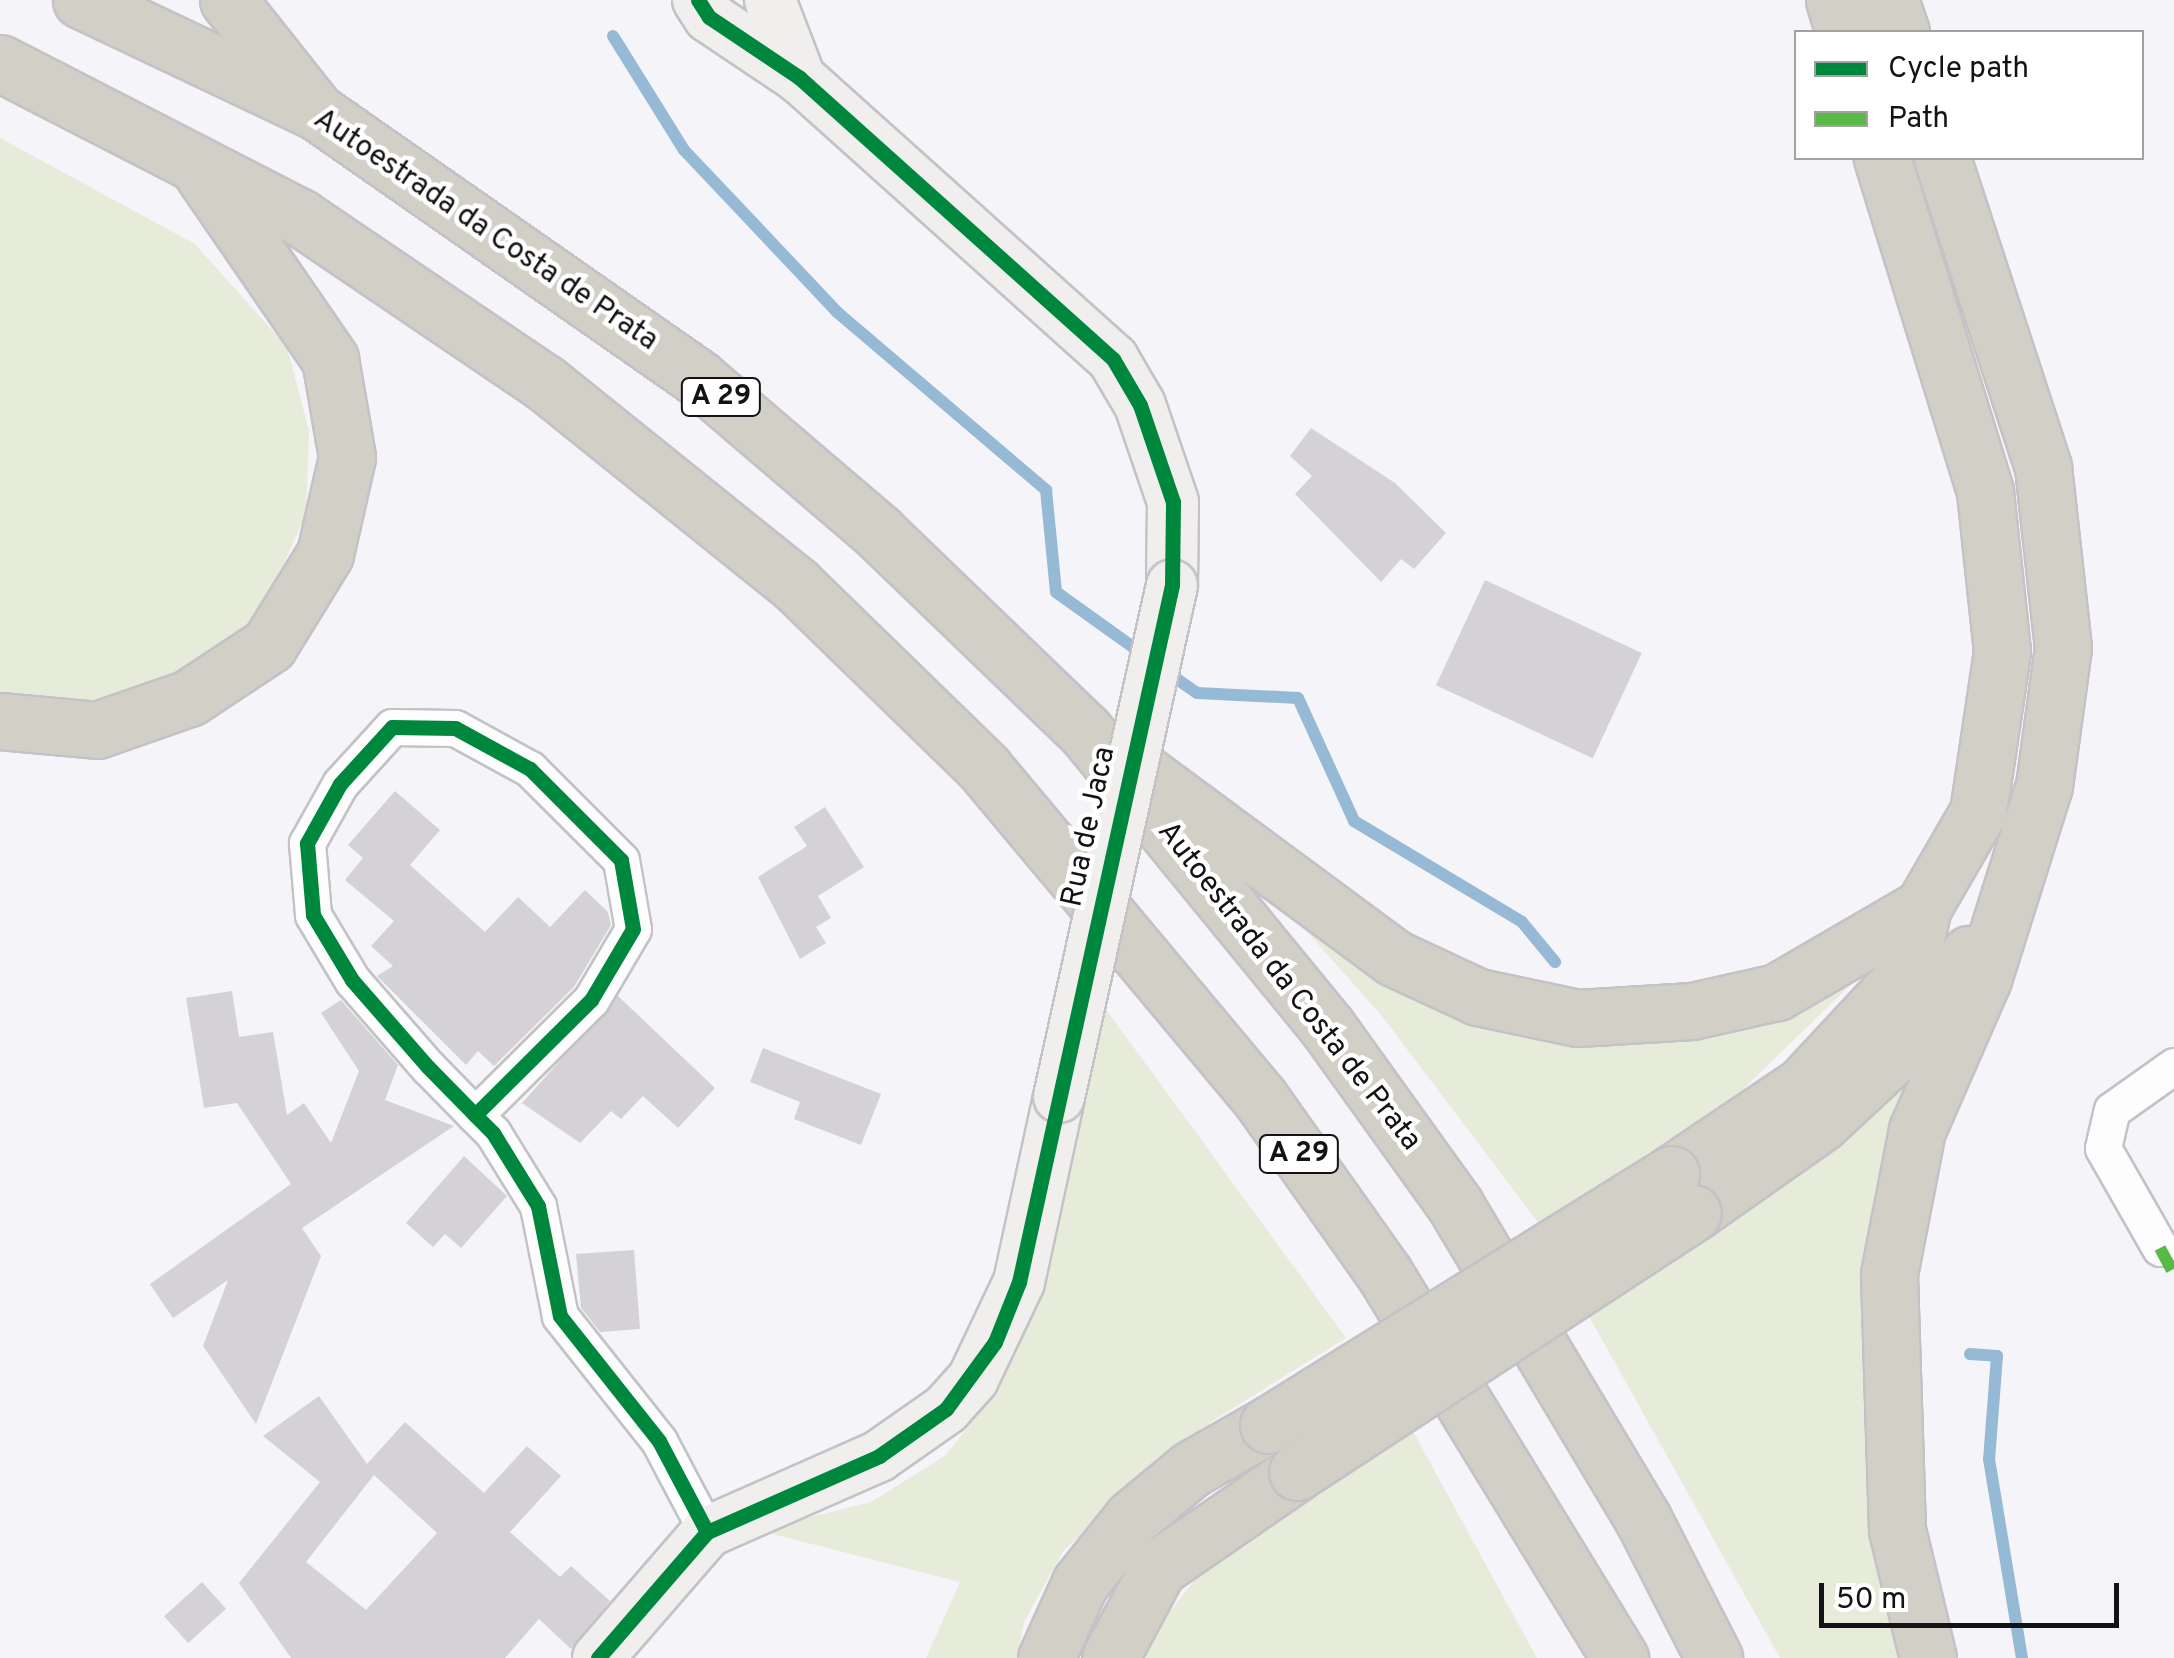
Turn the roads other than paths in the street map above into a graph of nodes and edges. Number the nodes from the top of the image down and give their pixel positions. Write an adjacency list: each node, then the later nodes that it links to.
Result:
1 (81, 0): 11 (highway, Autoestrada da Costa de Prata / A 29)
2 (228, 0): 11 (highway)
3 (698, 0): 10 (street, Rua de Jaca)
4 (770, 0): 10 (street, Rua de Jaca)
5 (1834, 0): 7 (highway)
6 (1890, 0): 8 (highway)
7 (1843, 30)
8 (1900, 30)
9 (0, 63): 14 (highway, A 29)
10 (800, 78): 23 (street, Rua de Jaca, bridge)
11 (316, 112): 16 (highway, Autoestrada da Costa de Prata / A 29)
12 (1883, 160): 17 (highway)
13 (1943, 160): 18 (highway)
14 (202, 174): 15 (highway); 24 (highway, A 29)
15 (0, 721)
16 (1085, 731): 17 (highway); 30 (highway, Autoestrada da Costa de Prata / A 29)
17 (1923, 907): 21 (highway)
18 (2000, 912): 21 (highway); 31 (highway)
19 (2174, 1066): 22 (street)
20 (475, 1115): 20 (street); 23 (street)
21 (1682, 1193): 26 (highway, bridge); 27 (highway, bridge)
22 (2160, 1248)
23 (707, 1532): 25 (street, Rua de Jaca)
24 (1565, 1576): 28 (highway); 29 (highway, A 29)
25 (598, 1658)
26 (1046, 1658)
27 (1110, 1658)
28 (1575, 1658)
29 (1620, 1658)
30 (1714, 1658)
31 (1928, 1658)

